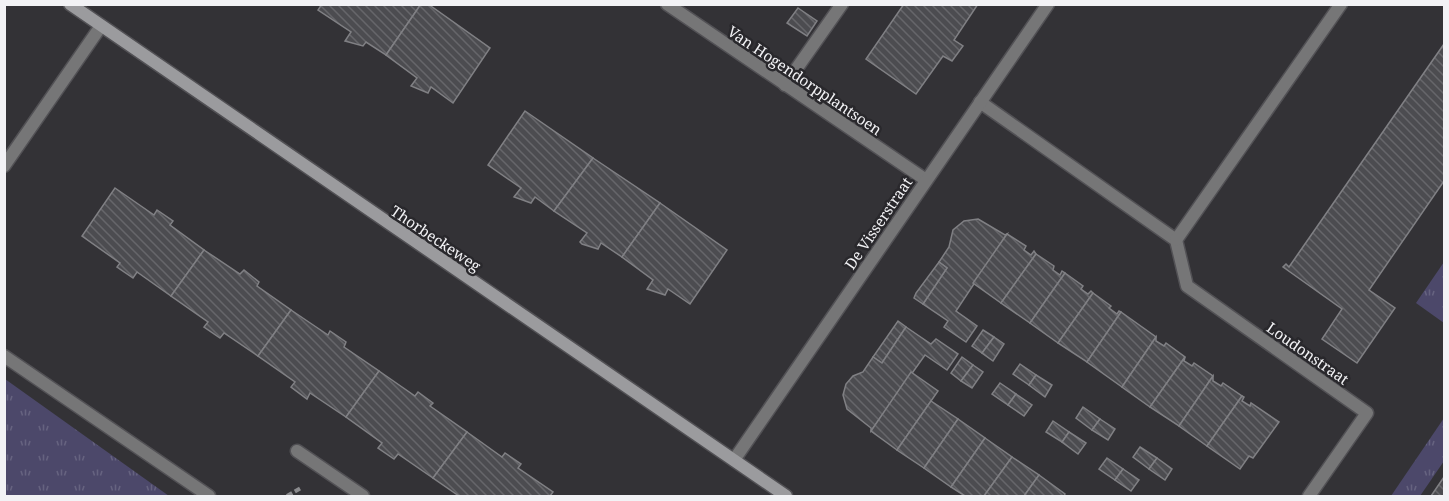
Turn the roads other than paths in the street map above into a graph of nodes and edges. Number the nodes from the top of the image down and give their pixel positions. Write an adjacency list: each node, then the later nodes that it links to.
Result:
1 (70, 4): 6 (street, Thorbeckeweg)
2 (667, 4): 7 (street, Van Hogendorpplantsoen)
3 (842, 4): 7 (street)
4 (1048, 4): 8 (street, De Visserstraat)
5 (1341, 4): 11 (street)
6 (101, 26): 9 (street); 14 (street, Thorbeckeweg)
7 (786, 85): 10 (street, Van Hogendorpplantsoen)
8 (980, 102): 10 (street, De Visserstraat); 11 (street)
9 (4, 166)
10 (926, 180): 14 (street, De Visserstraat)
11 (1176, 240): 18 (street, Loudonstraat)
12 (4, 356): 15 (street)
13 (297, 451): 16 (street)
14 (734, 460): 17 (street, Thorbeckeweg)
15 (209, 496)
16 (363, 496)
17 (786, 496)
18 (1309, 496)

